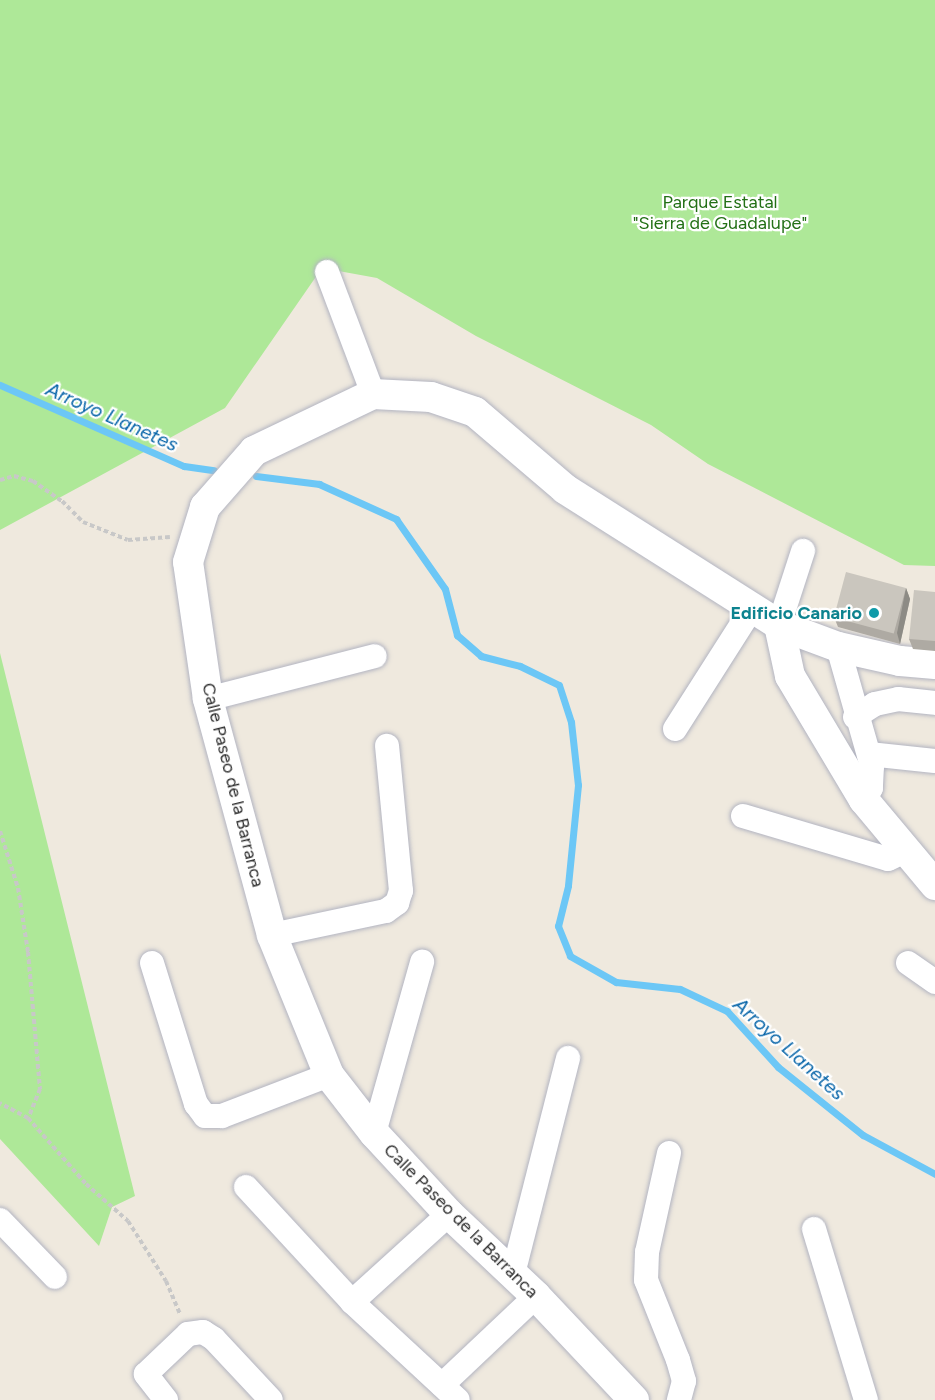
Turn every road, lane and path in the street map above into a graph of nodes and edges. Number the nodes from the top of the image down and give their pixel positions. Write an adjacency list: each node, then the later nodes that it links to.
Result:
1 (327, 272): 2 (street)
2 (373, 394): 4 (street, Calle Paseo de la Barranca); 6 (street, Calle Paseo de la Barranca)
3 (0, 480): 4 (path)
4 (194, 542): 11 (street, Calle Paseo de la Barranca)
5 (803, 551): 7 (street)
6 (753, 608): 7 (street, Calle Paseo de la Barranca); 14 (street)
7 (779, 625): 8 (street, Calle Paseo de la Barranca); 18 (street)
8 (838, 647): 10 (street, Calle Paseo de la Barranca); 13 (street)
9 (375, 656): 11 (street)
10 (935, 664)
11 (208, 699): 23 (street, Calle Paseo de la Barranca)
12 (935, 703): 13 (street)
13 (855, 717): 16 (street)
14 (675, 729)
15 (387, 746): 23 (street)
16 (869, 754): 17 (street); 18 (street)
17 (935, 761)
18 (864, 800): 21 (street)
19 (743, 816): 21 (street)
20 (0, 831): 31 (path)
21 (905, 851): 22 (street)
22 (935, 885)
23 (272, 934): 29 (street, Calle Paseo de la Barranca)
24 (422, 962): 32 (street)
25 (152, 963): 29 (street)
26 (908, 963): 27 (street)
27 (935, 982)
28 (568, 1058): 38 (street)
29 (329, 1075): 32 (street, Calle Paseo de la Barranca)
30 (0, 1103): 31 (path)
31 (28, 1118): 42 (path)
32 (374, 1133): 35 (street, Calle Paseo de la Barranca)
33 (669, 1153): 47 (street)
34 (246, 1187): 41 (street)
35 (449, 1214): 38 (street, Calle Paseo de la Barranca); 41 (street)
36 (0, 1220): 39 (street)
37 (814, 1229): 48 (street)
38 (513, 1274): 40 (street, Calle Paseo de la Barranca)
39 (55, 1277)
40 (536, 1296): 43 (street); 46 (street, Calle Paseo de la Barranca)
41 (352, 1302): 43 (street)
42 (189, 1334): 44 (street); 45 (street)
43 (450, 1393)
44 (166, 1400)
45 (271, 1400)
46 (634, 1400)
47 (679, 1400)
48 (866, 1400)

